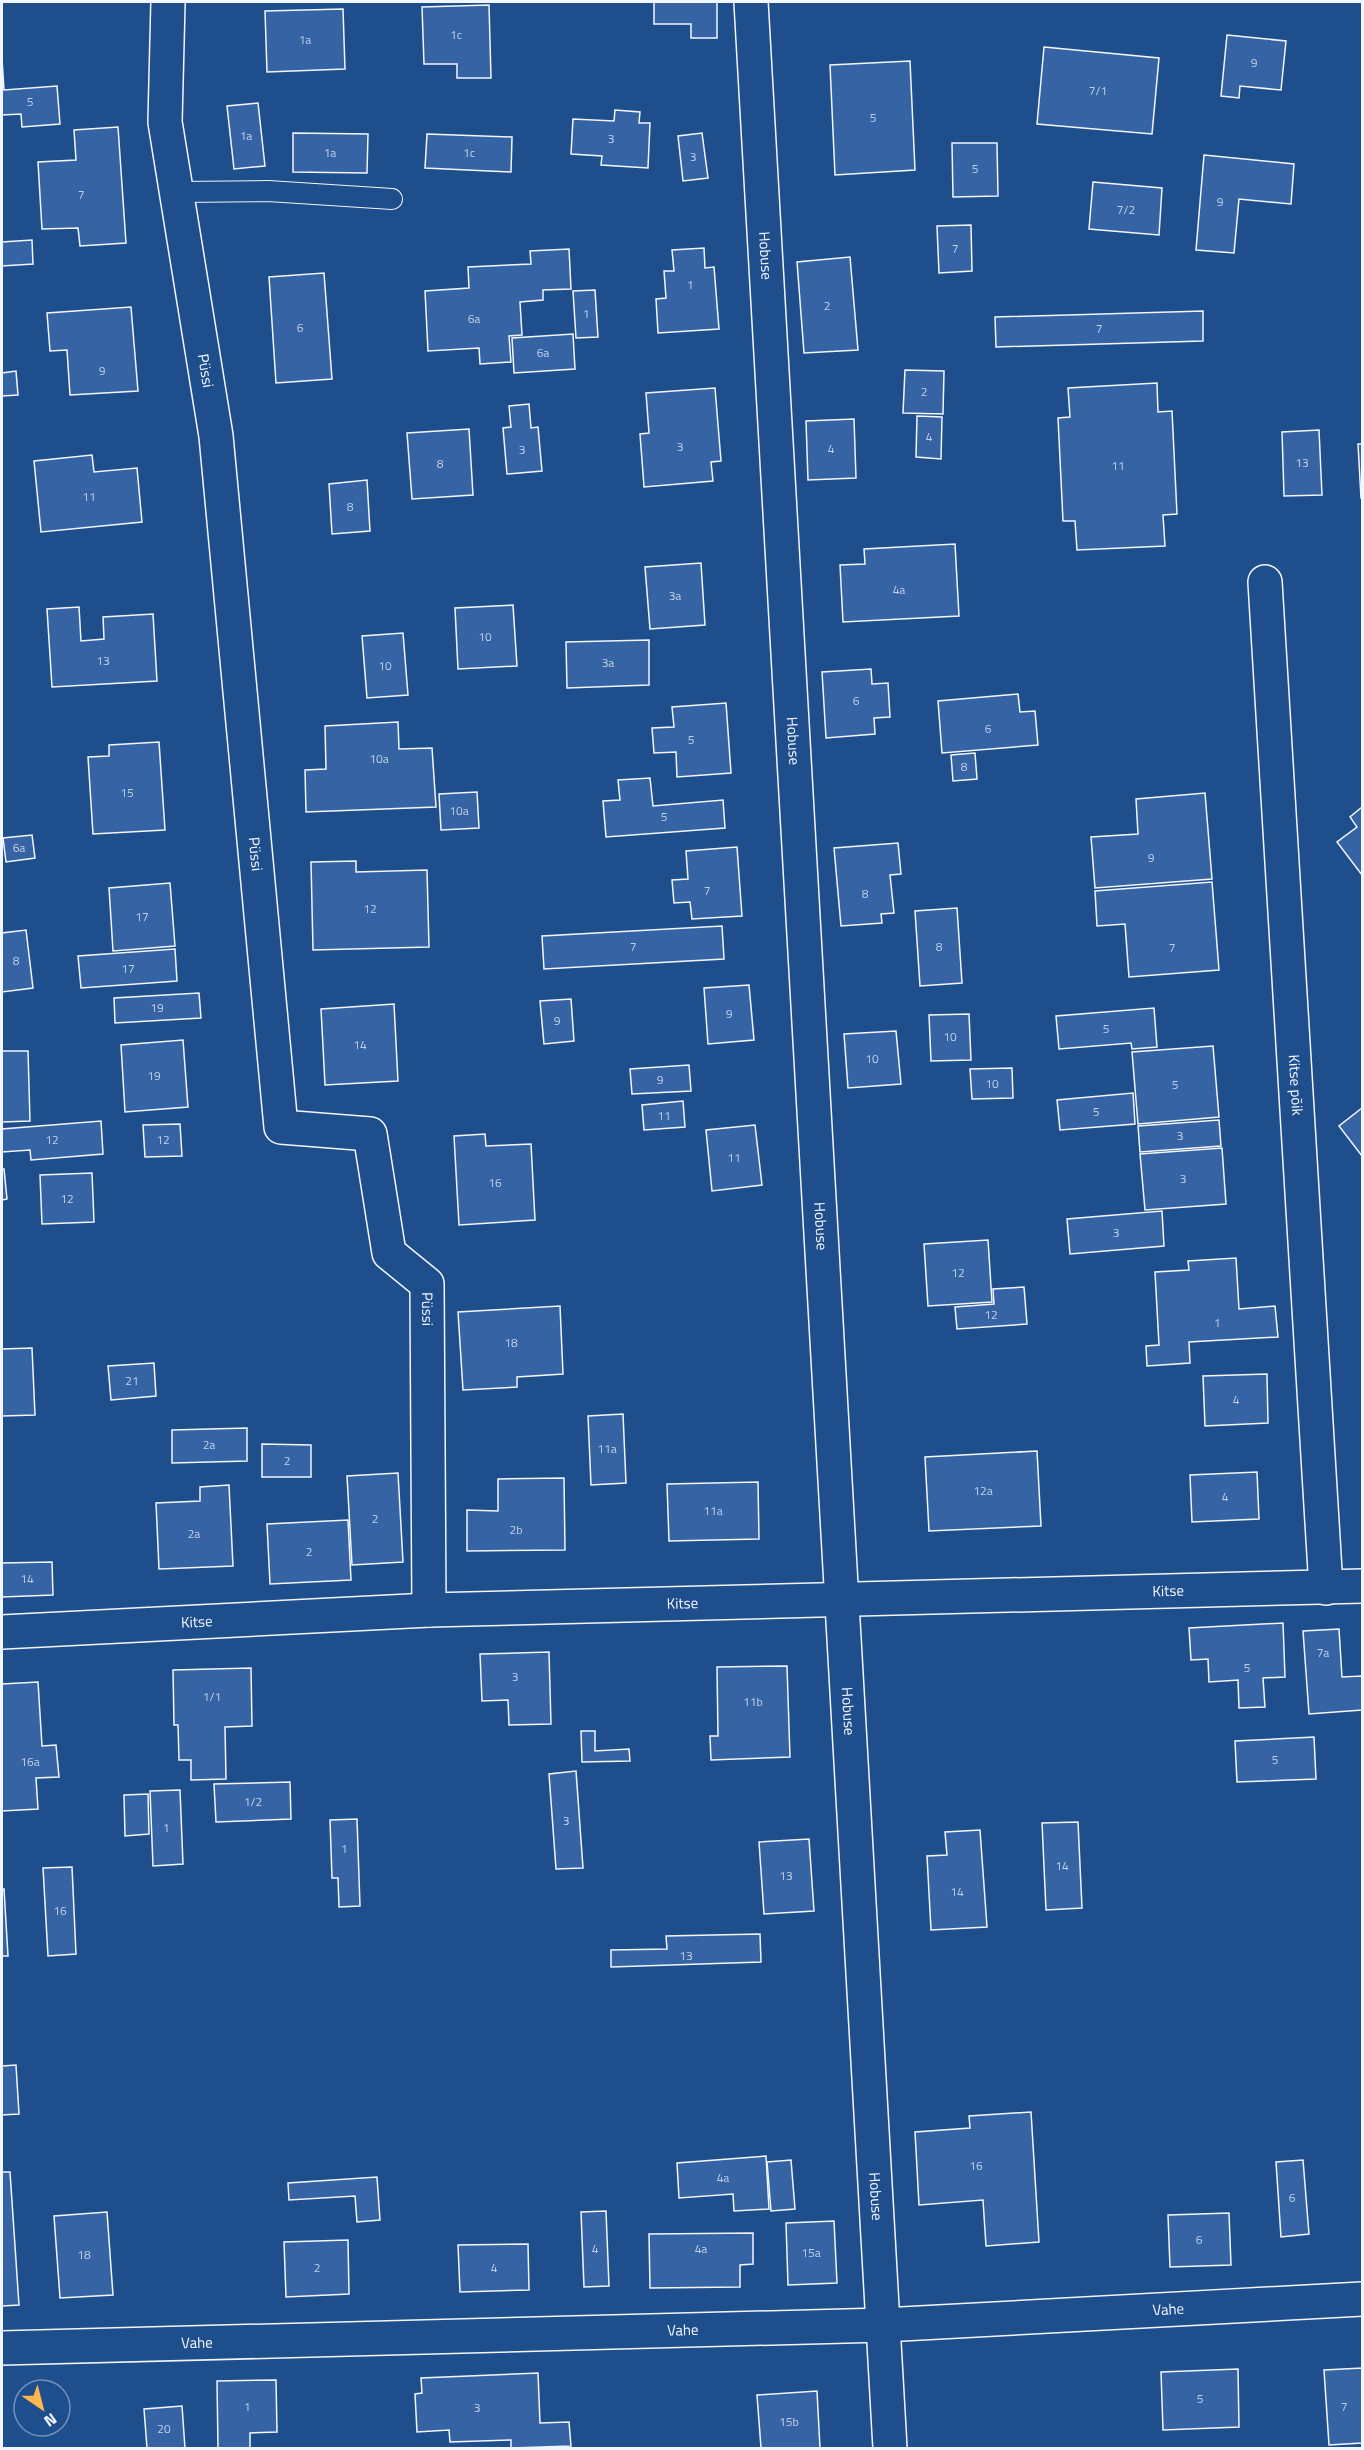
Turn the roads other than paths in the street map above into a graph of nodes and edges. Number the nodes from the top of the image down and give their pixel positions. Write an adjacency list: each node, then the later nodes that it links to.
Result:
1 (168, 2): 3 (street, Püssi)
2 (751, 2): 8 (street, Hobuse)
3 (176, 192): 4 (lane); 9 (street, Püssi)
4 (392, 199)
5 (1265, 582): 7 (street, Kitse põik)
6 (1362, 1586): 7 (street, Kitse)
7 (1326, 1588): 8 (street, Kitse)
8 (840, 1599): 9 (street, Kitse); 12 (street, Hobuse)
9 (429, 1610): 10 (street, Kitse)
10 (2, 1632)
11 (1362, 2299): 12 (street, Vahe)
12 (883, 2325): 13 (street, Vahe); 14 (street, Hobuse)
13 (2, 2348)
14 (890, 2448)

